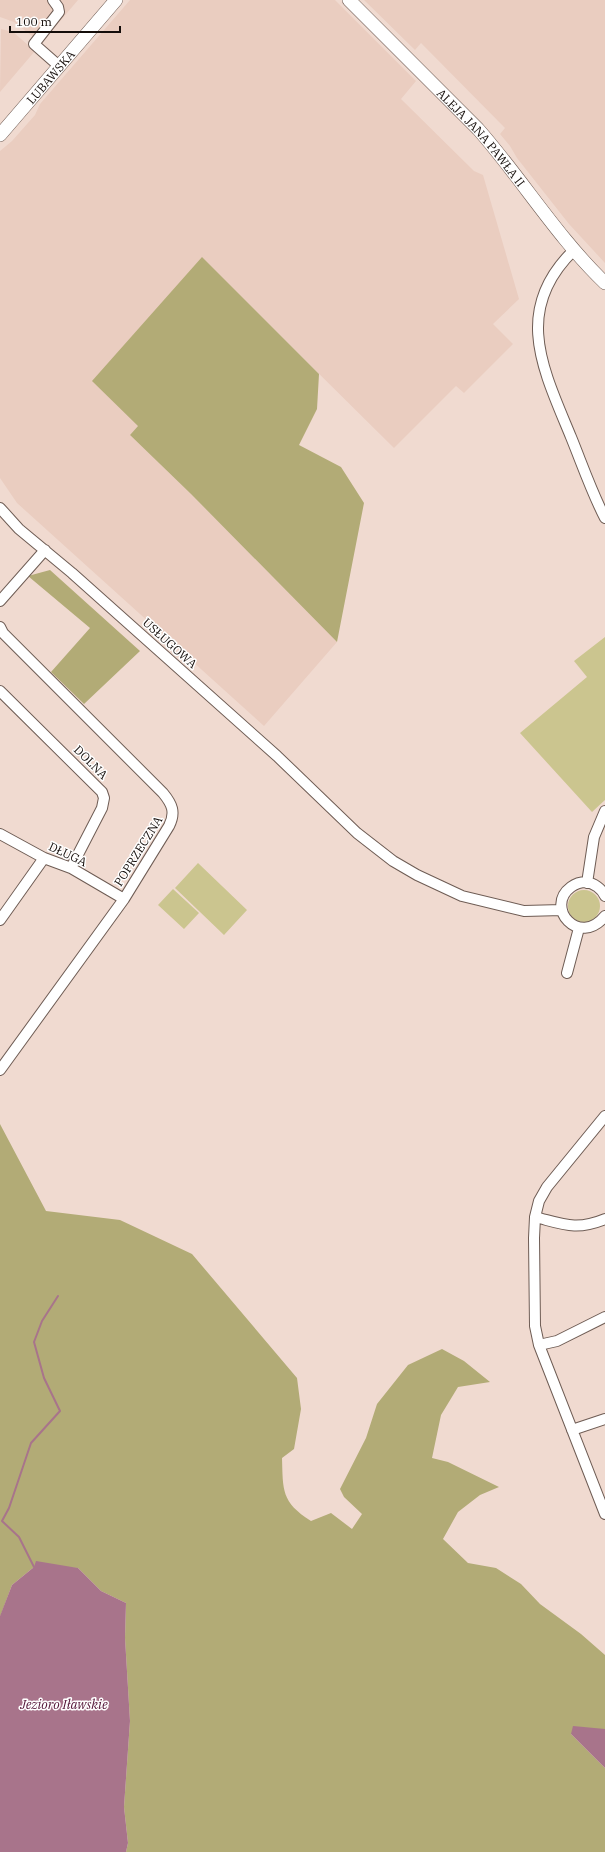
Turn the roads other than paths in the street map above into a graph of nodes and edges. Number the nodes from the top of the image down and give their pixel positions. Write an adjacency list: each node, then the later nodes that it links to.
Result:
1 (53, 0): 5 (street)
2 (107, 0): 5 (main road, LUBAWSKA)
3 (116, 0): 5 (main road, LUBAWSKA)
4 (348, 0): 8 (main road, ALEJA JANA PAWŁA II)
5 (57, 64): 6 (main road, LUBAWSKA); 7 (main road, LUBAWSKA)
6 (0, 124)
7 (0, 135)
8 (574, 250): 9 (main road, ALEJA JANA PAWŁA II); 11 (street)
9 (605, 283)
10 (0, 508): 12 (street, USŁUGOWA)
11 (605, 518)
12 (45, 550): 13 (street); 23 (street, USŁUGOWA)
13 (0, 601)
14 (0, 627): 22 (street, POPRZECZNA)
15 (0, 691): 19 (street, DOLNA)
16 (605, 811): 20 (street)
17 (0, 834): 18 (street, DŁUGA)
18 (44, 858): 19 (street, DŁUGA); 25 (street)
19 (71, 868): 22 (street, DŁUGA)
20 (587, 882): 21 (street); 23 (street)
21 (605, 896)
22 (124, 899): 28 (street, POPRZECZNA)
23 (562, 910): 26 (street)
24 (604, 918): 26 (street)
25 (0, 920)
26 (579, 928): 27 (street)
27 (568, 973)
28 (0, 1070)
29 (605, 1116): 30 (street)
30 (535, 1217): 31 (street); 33 (street)
31 (605, 1219)
32 (605, 1317): 33 (street)
33 (539, 1345): 35 (street)
34 (605, 1419): 35 (street)
35 (572, 1430): 36 (street)
36 (605, 1512)

